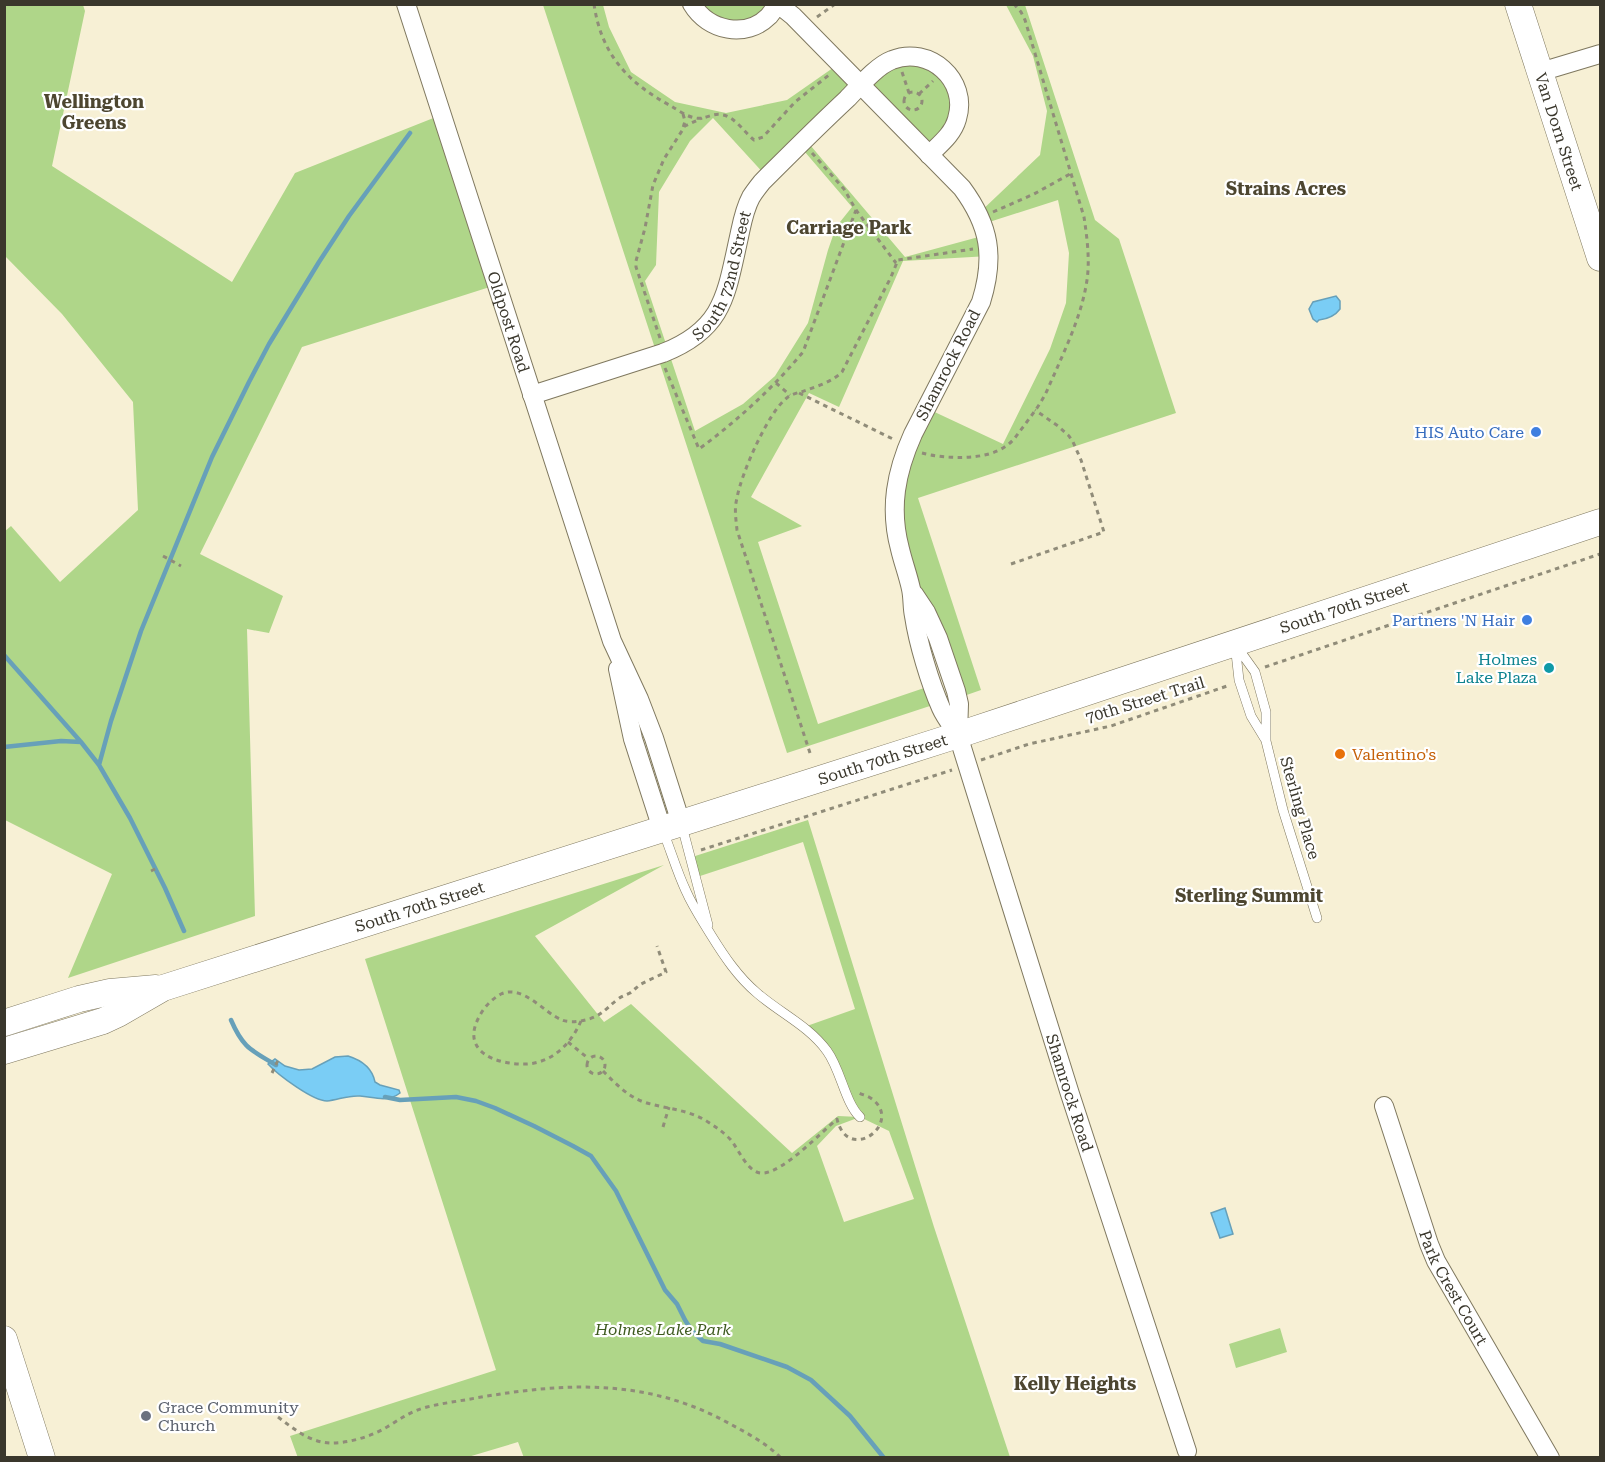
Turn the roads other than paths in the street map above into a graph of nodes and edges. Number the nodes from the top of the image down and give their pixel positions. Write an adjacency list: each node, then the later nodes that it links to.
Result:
1 (406, 4): 10 (street, Oldpost Road)
2 (692, 4): 3 (street)
3 (777, 4): 7 (street, Shamrock Road)
4 (1518, 4): 6 (main road, Van Dorn Street)
5 (1600, 54): 6 (street)
6 (1540, 72): 9 (main road, Van Dorn Street)
7 (861, 84): 8 (street, Shamrock Road); 8 (street); 10 (street, South 72nd Street)
8 (930, 155): 13 (street, Shamrock Road)
9 (1600, 258)
10 (532, 395): 15 (street, Oldpost Road)
11 (1600, 522): 12 (main road, South 70th Street)
12 (1235, 643): 13 (main road, South 70th Street); 14 (lane, Sterling Place); 14 (lane, Sterling Place)
13 (958, 735): 15 (main road, South 70th Street); 24 (street, Shamrock Road)
14 (1266, 741): 16 (lane, Sterling Place)
15 (672, 826): 17 (lane); 17 (lane); 18 (main road, South 70th Street)
16 (1317, 918)
17 (710, 933): 22 (lane)
18 (163, 988): 19 (main road, South 70th Street); 20 (main road, South 70th Street)
19 (4, 1023)
20 (4, 1052)
21 (1384, 1106): 26 (street, Park Crest Court)
22 (860, 1117)
23 (4, 1339): 25 (main road)
24 (1187, 1451)
25 (42, 1458)
26 (1550, 1458)

